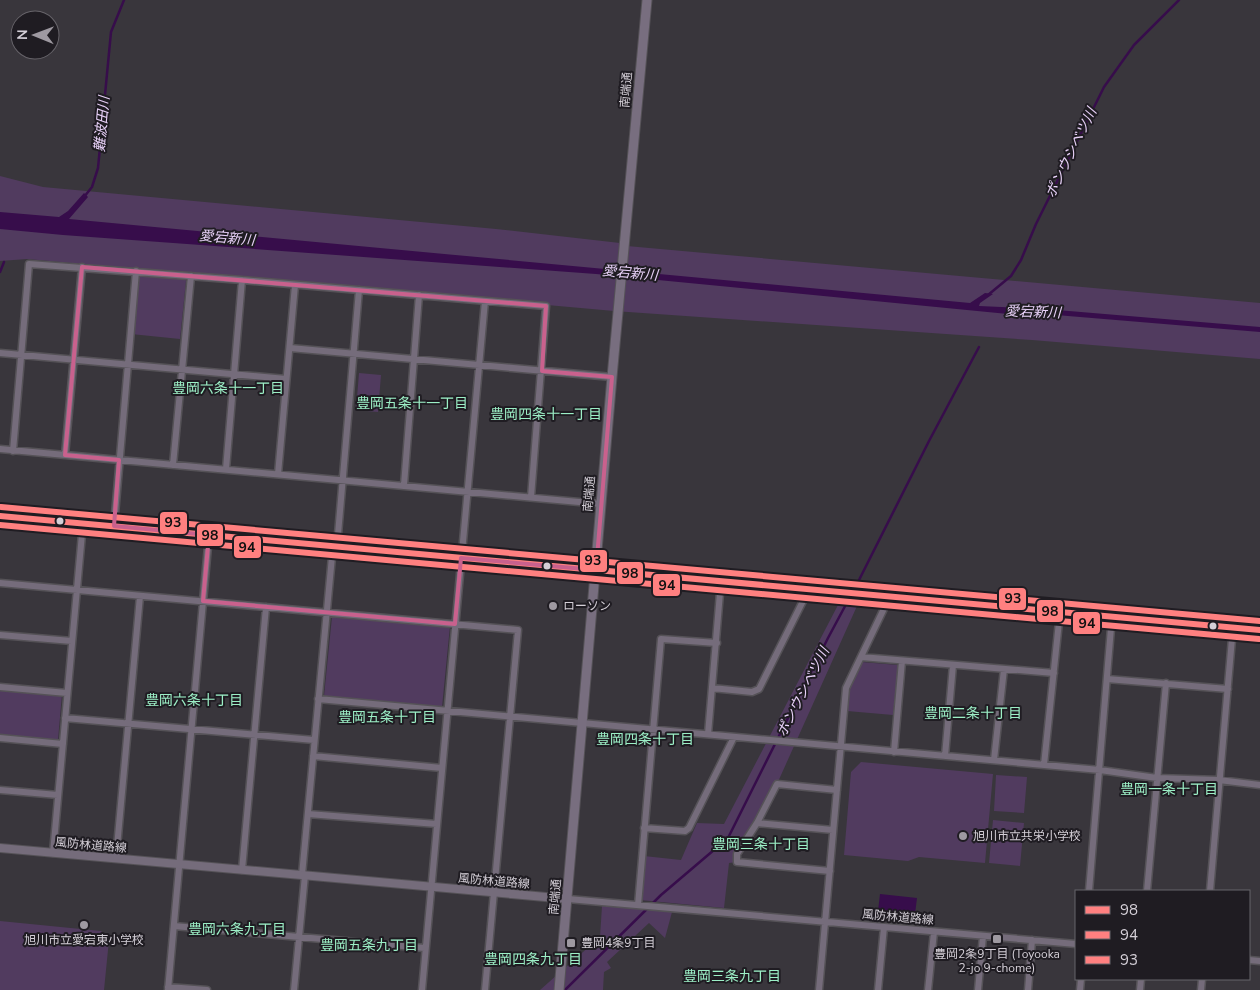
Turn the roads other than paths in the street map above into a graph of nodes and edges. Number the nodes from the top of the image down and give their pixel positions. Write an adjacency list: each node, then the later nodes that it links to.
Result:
1 (647, 0): 21 (main road, 南端通)
2 (82, 267): 3 (street); 13 (street); 14 (street)
3 (136, 271): 4 (street); 16 (street)
4 (191, 276): 5 (street); 18 (street)
5 (242, 280): 6 (street); 20 (street)
6 (295, 285): 7 (street); 10 (street)
7 (359, 290): 8 (street); 12 (street)
8 (419, 295): 9 (street); 15 (street)
9 (485, 301): 17 (street); 19 (street)
10 (290, 348): 12 (street); 22 (street)
11 (0, 353): 13 (street)
12 (354, 354): 15 (street); 30 (street)
13 (22, 355): 14 (street); 24 (street)
14 (74, 359): 16 (street); 25 (street)
15 (415, 359): 17 (street); 31 (street)
16 (128, 365): 18 (street); 26 (street)
17 (479, 365): 19 (street); 32 (street)
18 (182, 369): 20 (street); 27 (street)
19 (542, 371): 21 (street); 33 (street)
20 (234, 374): 22 (street); 28 (street)
21 (612, 377): 34 (main road, 南端通)
22 (286, 379): 29 (street)
23 (0, 450): 24 (street)
24 (13, 451): 25 (street)
25 (65, 455): 26 (street)
26 (119, 460): 27 (street); 37 (street)
27 (173, 465): 28 (street)
28 (226, 469): 29 (street)
29 (278, 474): 30 (street)
30 (342, 480): 31 (street); 39 (street)
31 (404, 485): 32 (street)
32 (468, 492): 33 (street); 40 (street)
33 (531, 497): 34 (street)
34 (601, 504): 41 (main road, 南端通)
35 (0, 516): 36 (street)
36 (83, 523): 37 (street); 46 (street)
37 (114, 526): 38 (street)
38 (209, 535): 39 (street); 49 (street)
39 (335, 546): 40 (street); 51 (street)
40 (461, 558): 41 (street); 54 (street)
41 (596, 570): 42 (street); 75 (main road, 南端通)
42 (722, 581): 44 (street); 59 (street)
43 (0, 583): 45 (street); 46 (street)
44 (809, 589): 48 (street); 68 (street)
45 (0, 590)
46 (77, 590): 47 (street); 58 (street)
47 (140, 596): 49 (street); 76 (street)
48 (890, 596): 52 (street); 60 (street)
49 (203, 601): 50 (street); 77 (street)
50 (266, 607): 51 (street); 80 (street)
51 (326, 612): 54 (street); 71 (street)
52 (1060, 612): 53 (street); 64 (street)
53 (1112, 616): 55 (street); 65 (street)
54 (455, 624): 72 (street); 73 (street)
55 (1232, 627): 56 (street); 69 (street)
56 (1260, 630)
57 (0, 635): 58 (street)
58 (72, 641): 70 (street)
59 (717, 643): 68 (street); 78 (street)
60 (861, 657): 61 (street); 85 (street)
61 (902, 660): 62 (street); 86 (street)
62 (953, 665): 63 (street); 88 (street)
63 (1004, 669): 64 (street); 89 (street)
64 (1054, 673): 90 (street)
65 (1107, 679): 66 (street); 92 (street)
66 (1166, 683): 69 (street); 93 (street)
67 (0, 687): 70 (street)
68 (712, 688): 79 (street)
69 (1228, 689): 94 (street)
70 (67, 693): 74 (street)
71 (318, 699): 72 (street); 83 (street)
72 (447, 711): 73 (street); 91 (street)
73 (510, 717): 75 (street); 115 (street)
74 (65, 718): 76 (street); 84 (street)
75 (583, 723): 78 (street); 116 (main road, 南端通)
76 (128, 724): 77 (street); 106 (street)
77 (192, 730): 80 (street); 107 (street)
78 (654, 730): 79 (street); 102 (street)
79 (708, 734): 81 (street)
80 (254, 736): 83 (street); 108 (street)
81 (734, 737): 85 (street); 102 (street)
82 (0, 738): 84 (street)
83 (314, 740): 87 (street)
84 (62, 744): 98 (street)
85 (841, 747): 86 (street); 97 (street)
86 (894, 752): 88 (street)
87 (313, 756): 91 (street); 99 (street)
88 (945, 756): 89 (street)
89 (994, 760): 90 (street)
90 (1044, 765): 92 (street)
91 (442, 768): 100 (street)
92 (1100, 770): 93 (street); 112 (street)
93 (1157, 778): 94 (street); 113 (street)
94 (1219, 780): 95 (street); 114 (street)
95 (1260, 785)
96 (0, 790): 98 (street)
97 (837, 790): 101 (street); 103 (street)
98 (58, 795): 105 (street)
99 (308, 814): 100 (street); 110 (street)
100 (437, 824): 111 (street)
101 (757, 824): 103 (street); 109 (street)
102 (644, 828): 117 (street)
103 (833, 830): 109 (street)
104 (0, 848): 105 (street, 風防林道路線)
105 (53, 852): 106 (street, 風防林道路線)
106 (116, 858): 107 (street, 風防林道路線)
107 (179, 864): 108 (street, 風防林道路線); 119 (street)
108 (242, 870): 110 (street, 風防林道路線)
109 (830, 871): 118 (street)
110 (303, 875): 111 (street, 風防林道路線); 123 (street)
111 (431, 887): 115 (street, 風防林道路線); 126 (street)
112 (1089, 890)
113 (1147, 890)
114 (1210, 890)
115 (494, 892): 116 (street, 風防林道路線); 132 (street)
116 (568, 899): 117 (street, 風防林道路線); 127 (main road, 南端通)
117 (639, 905): 118 (street, 風防林道路線)
118 (826, 922): 120 (street, 風防林道路線); 133 (street)
119 (174, 926): 123 (street); 128 (street)
120 (884, 927): 121 (street, 風防林道路線); 134 (street)
121 (934, 932): 122 (street, 風防林道路線); 135 (street)
122 (983, 936): 124 (street, 風防林道路線); 136 (street)
123 (299, 937): 126 (street); 130 (street)
124 (1032, 940): 125 (street, 風防林道路線); 137 (street)
125 (1075, 944)
126 (425, 948): 131 (street)
127 (560, 987)
128 (168, 988): 129 (street)
129 (207, 990)
130 (294, 990)
131 (422, 990)
132 (485, 990)
133 (819, 990)
134 (878, 990)
135 (928, 990)
136 (978, 990)
137 (1028, 990)

